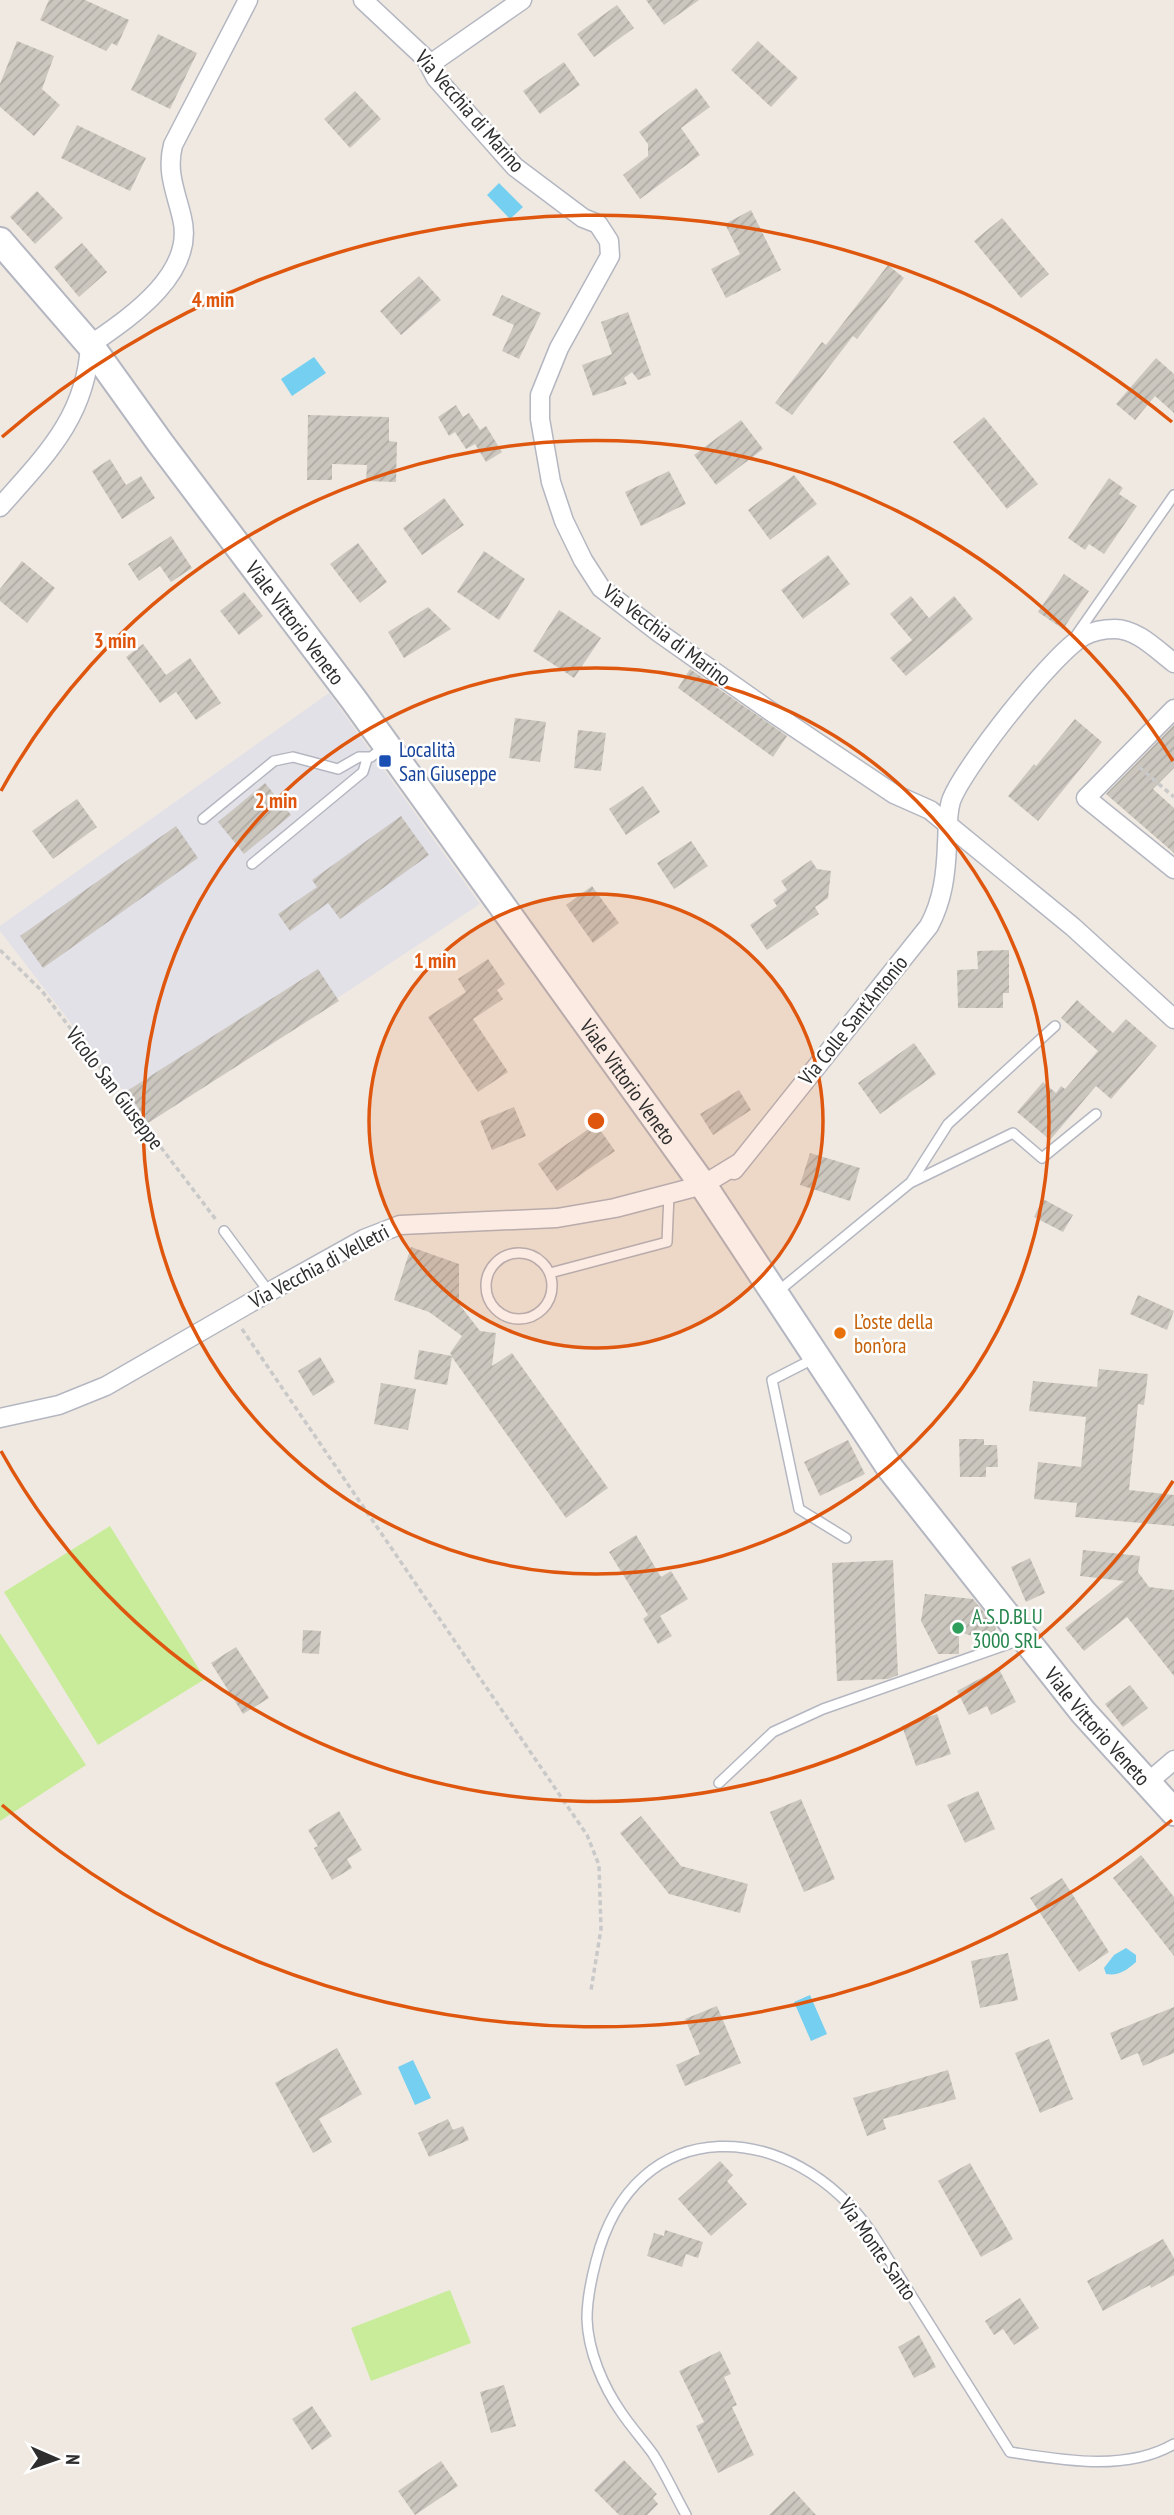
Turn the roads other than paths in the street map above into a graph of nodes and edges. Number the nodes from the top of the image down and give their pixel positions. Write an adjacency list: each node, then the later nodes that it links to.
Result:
1 (248, 0): 6 (street)
2 (363, 0): 4 (street, Via Vecchia di Marino)
3 (522, 0): 4 (street)
4 (429, 65): 14 (street, Via Vecchia di Marino)
5 (0, 241): 6 (main road, Viale Vittorio Veneto)
6 (90, 345): 8 (street); 12 (main road, Viale Vittorio Veneto)
7 (1174, 495): 9 (lane)
8 (0, 507)
9 (1067, 649): 10 (street, Via Colle Sant'Antonio); 14 (street, Via Colle Sant'Antonio)
10 (1174, 663)
11 (1174, 709): 16 (street)
12 (377, 752): 13 (lane); 15 (lane); 21 (main road, Viale Vittorio Veneto)
13 (203, 819)
14 (948, 825): 17 (street, Via Vecchia di Marino); 21 (street, Via Colle Sant'Antonio)
15 (252, 863)
16 (1174, 869)
17 (1174, 1019)
18 (1055, 1026): 20 (lane)
19 (1097, 1114): 20 (lane)
20 (910, 1183): 26 (lane)
21 (708, 1192): 22 (street, Via Vecchia di Velletri); 26 (main road, Viale Vittorio Veneto)
22 (669, 1194): 24 (lane); 25 (street, Via Vecchia di Velletri)
23 (224, 1231): 25 (lane)
24 (550, 1273): 24 (lane)
25 (269, 1292): 28 (street, Via Vecchia di Velletri)
26 (775, 1294): 27 (main road, Viale Vittorio Veneto)
27 (817, 1357): 29 (lane); 30 (main road, Viale Vittorio Veneto)
28 (0, 1418)
29 (846, 1538)
30 (1025, 1638): 32 (lane); 33 (main road, Viale Vittorio Veneto)
31 (1174, 1760): 33 (street)
32 (719, 1783)
33 (1147, 1783): 34 (main road, Viale Vittorio Veneto)
34 (1174, 1812)
35 (1174, 2444): 36 (lane, Via Monte Santo)
36 (686, 2515)

